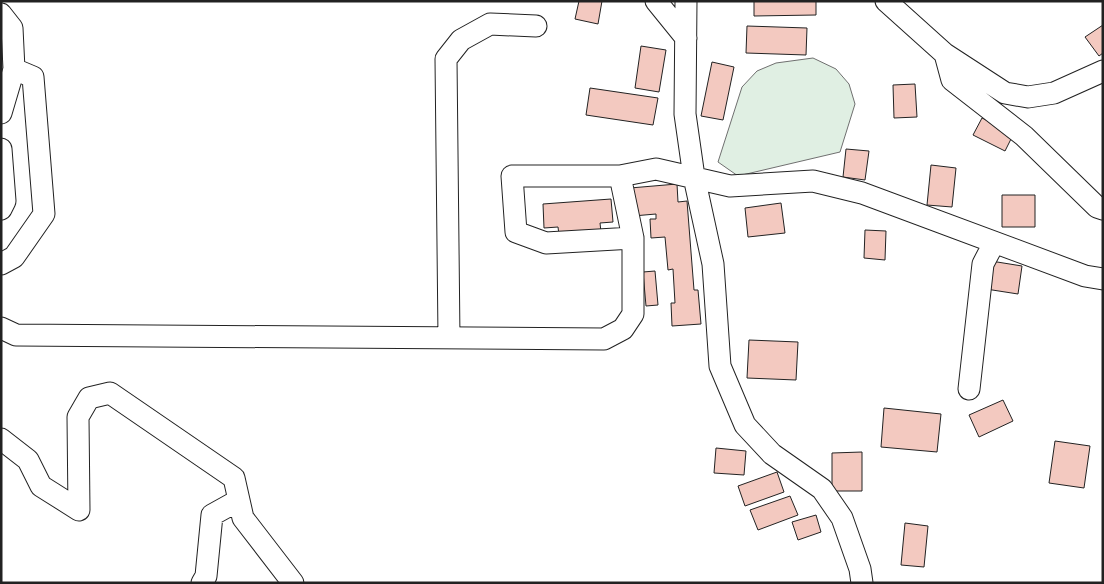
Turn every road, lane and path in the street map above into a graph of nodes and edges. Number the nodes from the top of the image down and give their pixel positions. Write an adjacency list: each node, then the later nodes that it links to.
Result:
1 (656, 1): 6 (street)
2 (686, 1): 6 (street)
3 (886, 1): 7 (street)
4 (1, 14): 8 (street)
5 (536, 26): 21 (street)
6 (686, 38): 13 (street)
7 (945, 54): 9 (street); 15 (street)
8 (14, 69): 10 (street); 18 (street)
9 (1103, 71)
10 (1, 113)
11 (1, 149): 14 (street)
12 (620, 176): 13 (street); 16 (street); 16 (street)
13 (694, 177): 17 (street); 27 (street)
14 (1, 209)
15 (1103, 209)
16 (633, 238): 21 (street)
17 (994, 242): 19 (street); 22 (street)
18 (1, 264)
19 (1103, 280)
20 (1, 328): 21 (street)
21 (449, 338)
22 (970, 389)
23 (1, 439): 24 (street)
24 (239, 500): 25 (street); 26 (street)
25 (202, 583)
26 (293, 583)
27 (862, 583)

